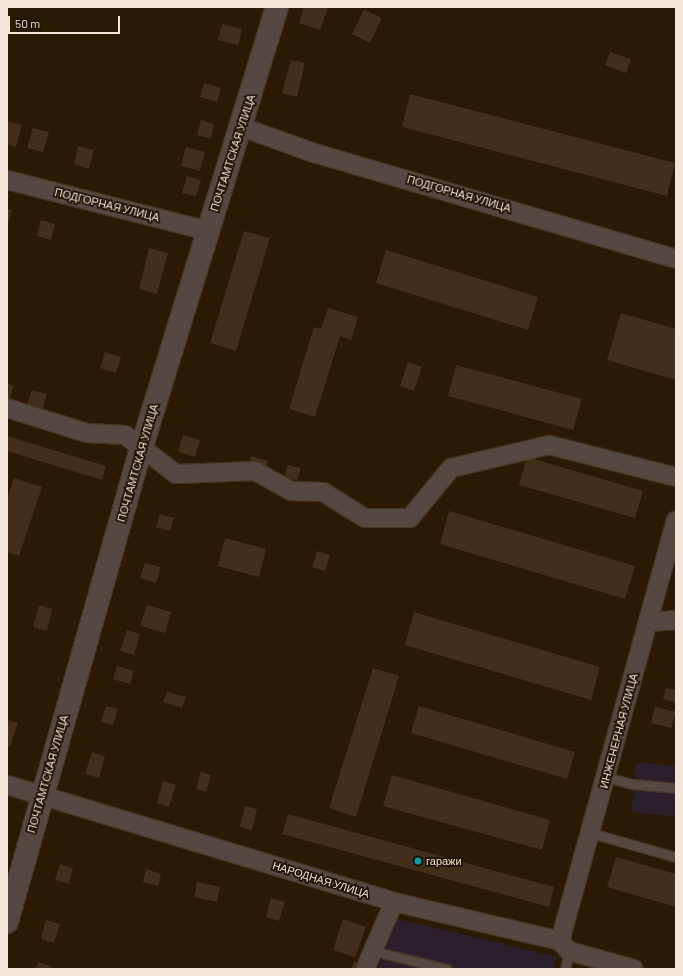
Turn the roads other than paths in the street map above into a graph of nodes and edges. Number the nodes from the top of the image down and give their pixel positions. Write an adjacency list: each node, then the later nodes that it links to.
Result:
1 (277, 7): 2 (street, ПОЧТАМТСКАЯ УЛИЦА)
2 (242, 127): 4 (street, ПОЧТАМТСКАЯ УЛИЦА); 5 (street, ПОДГОРНАЯ УЛИЦА)
3 (7, 180): 4 (street, ПОДГОРНАЯ УЛИЦА)
4 (208, 231): 7 (street, ПОЧТАМТСКАЯ УЛИЦА)
5 (676, 259)
6 (7, 408): 7 (street)
7 (142, 446): 8 (street); 15 (street, ПОЧТАМТСКАЯ УЛИЦА)
8 (676, 477)
9 (676, 521): 11 (street, ИНЖЕНЕРНАЯ УЛИЦА)
10 (676, 620): 11 (street)
11 (649, 622): 12 (street, ИНЖЕНЕРНАЯ УЛИЦА)
12 (606, 777): 14 (lane); 16 (street, ИНЖЕНЕРНАЯ УЛИЦА)
13 (7, 785): 15 (street, НАРОДНАЯ УЛИЦА)
14 (676, 788)
15 (41, 796): 18 (street, НАРОДНАЯ УЛИЦА); 19 (street, ПОЧТАМТСКАЯ УЛИЦА)
16 (591, 833): 17 (lane); 20 (street, ИНЖЕНЕРНАЯ УЛИЦА)
17 (676, 857)
18 (394, 902): 20 (street, НАРОДНАЯ УЛИЦА); 21 (street)
19 (7, 922)
20 (565, 946): 24 (lane); 25 (street, НАРОДНАЯ УЛИЦА)
21 (372, 951): 22 (street); 23 (lane)
22 (365, 969)
23 (447, 969)
24 (564, 969)
25 (634, 969)

